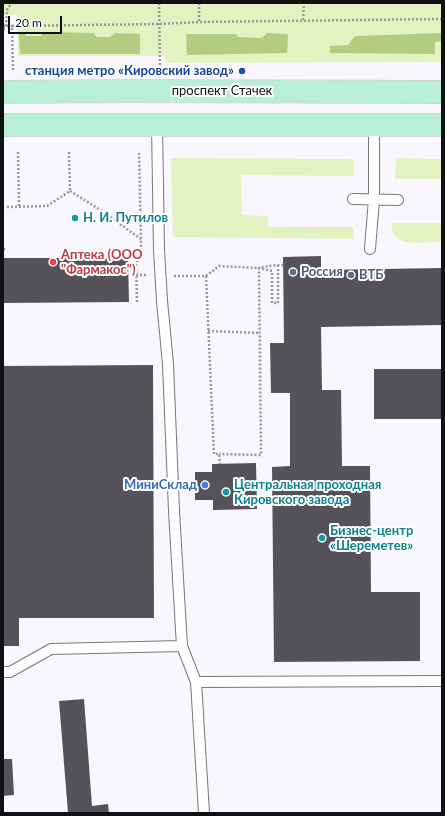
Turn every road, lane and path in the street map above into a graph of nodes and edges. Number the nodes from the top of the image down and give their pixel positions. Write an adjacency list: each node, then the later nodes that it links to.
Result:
1 (12, 3): 9 (path)
2 (159, 3): 8 (path)
3 (199, 3): 7 (path)
4 (304, 3): 6 (path)
5 (442, 19): 6 (path)
6 (303, 20): 7 (path)
7 (199, 22): 8 (path)
8 (159, 24): 10 (path); 13 (path)
9 (4, 26): 10 (path); 11 (path)
10 (12, 26): 12 (path)
11 (3, 29)
12 (13, 70)
13 (160, 70)
14 (3, 92): 15 (main road, проспект Стачек)
15 (442, 92)
16 (157, 124): 17 (main road); 18 (main road); 35 (lane)
17 (3, 125)
18 (374, 125): 19 (main road); 25 (lane)
19 (442, 125)
20 (18, 152): 27 (path)
21 (69, 152): 23 (path)
22 (140, 153): 29 (path)
23 (70, 191): 27 (path); 29 (path)
24 (354, 199): 25 (lane)
25 (374, 199): 26 (lane); 30 (lane)
26 (398, 200)
27 (19, 206): 28 (path)
28 (7, 207)
29 (141, 239): 34 (path)
30 (370, 249)
31 (278, 265): 32 (path); 33 (path); 33 (path)
32 (283, 265)
33 (259, 268): 36 (path); 39 (path)
34 (136, 275): 35 (path); 37 (path)
35 (161, 275): 36 (path); 42 (lane)
36 (206, 276): 38 (path)
37 (137, 302)
38 (208, 331): 39 (path); 40 (path)
39 (260, 332): 40 (path)
40 (220, 454): 41 (path)
41 (220, 464)
42 (182, 646): 43 (lane); 45 (lane)
43 (3, 672)
44 (442, 681): 45 (lane)
45 (196, 682): 46 (lane)
46 (204, 813)

